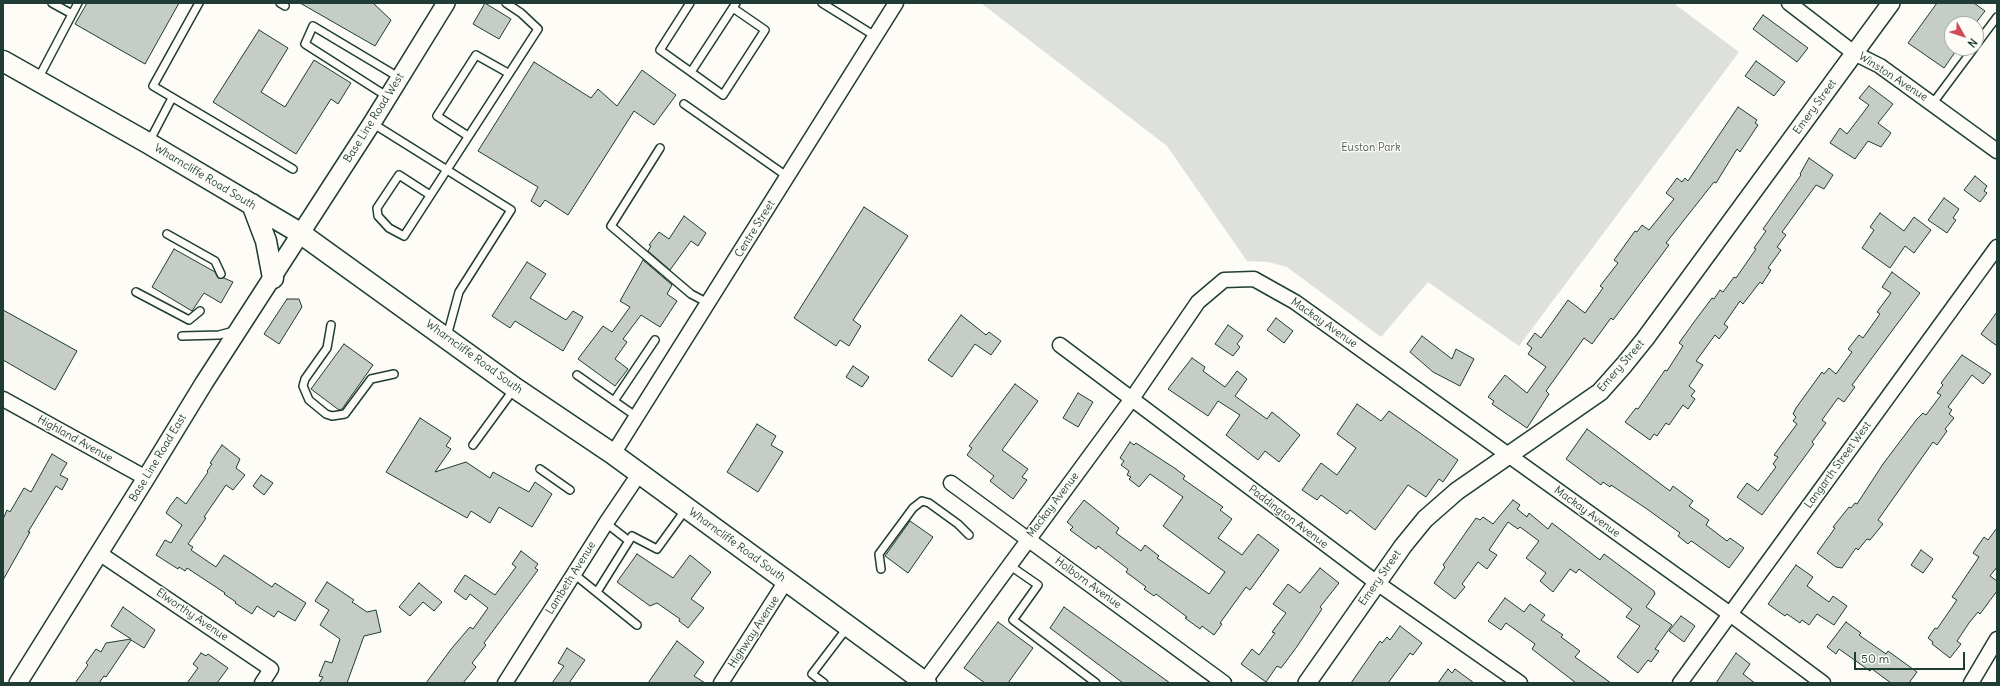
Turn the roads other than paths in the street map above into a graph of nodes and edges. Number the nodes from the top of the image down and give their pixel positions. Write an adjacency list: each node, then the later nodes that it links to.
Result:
1 (52, 3): 12 (lane)
2 (78, 3): 12 (lane)
3 (199, 3): 24 (lane)
4 (446, 3): 21 (street, Base Line Road West)
5 (506, 3): 20 (lane)
6 (690, 3): 19 (lane)
7 (822, 3): 15 (lane)
8 (896, 3): 15 (street, Centre Street)
9 (1789, 3): 16 (street, Winston Avenue)
10 (1891, 3): 16 (street, Emery Street)
11 (734, 6): 19 (lane); 19 (lane)
12 (72, 14): 22 (lane)
13 (1997, 17): 14 (lane)
14 (1984, 34)
15 (875, 36): 34 (street, Centre Street)
16 (1854, 53): 25 (street, Winston Avenue); 60 (street, Emery Street)
17 (1968, 56): 25 (lane)
18 (3, 60): 22 (main road, Wharncliffe Road South)
19 (691, 72)
20 (508, 73): 28 (lane); 28 (lane)
21 (400, 78): 23 (street, Base Line Road West); 23 (lane)
22 (38, 80): 29 (main road, Wharncliffe Road South)
23 (388, 97): 27 (street, Base Line Road West)
24 (172, 98): 29 (lane); 32 (lane)
25 (1932, 103): 31 (street, Winston Avenue)
26 (684, 104): 34 (lane)
27 (372, 123): 33 (lane); 37 (street, Base Line Road West)
28 (468, 136): 33 (lane)
29 (148, 143): 36 (main road, Wharncliffe Road South)
30 (660, 148): 43 (lane)
31 (1997, 151)
32 (294, 169)
33 (446, 169): 35 (lane); 48 (lane)
34 (788, 177): 43 (street, Centre Street)
35 (430, 195): 35 (lane)
36 (252, 204): 37 (main road, Wharncliffe Road South); 41 (main road)
37 (300, 233): 41 (street, Base Line Road East); 48 (main road, Wharncliffe Road South)
38 (167, 234): 40 (lane)
39 (1997, 247): 78 (street, Langarth Street West)
40 (221, 274)
41 (273, 278): 46 (street, Base Line Road East)
42 (136, 292): 44 (lane)
43 (708, 303): 57 (street, Centre Street)
44 (200, 311)
45 (331, 324): 51 (lane)
46 (238, 330): 47 (lane); 63 (street, Base Line Road East)
47 (182, 336)
48 (446, 338): 53 (main road, Wharncliffe Road South)
49 (655, 340): 56 (lane)
50 (1060, 345): 55 (street, Paddington Avenue)
51 (394, 374)
52 (578, 376): 56 (lane)
53 (515, 388): 58 (lane); 59 (main road, Wharncliffe Road South)
54 (3, 399): 63 (street, Highland Avenue)
55 (1131, 400): 60 (street, Mackay Avenue); 69 (street, Mackay Avenue); 76 (street, Paddington Avenue)
56 (614, 401): 57 (lane)
57 (636, 417): 59 (street, Centre Street)
58 (473, 445)
59 (613, 454): 62 (main road, Wharncliffe Road South)
60 (1509, 455): 76 (street, Emery Street); 78 (street, Mackay Avenue)
61 (540, 468): 65 (lane)
62 (639, 474): 66 (main road, Wharncliffe Road South); 67 (street, Lambeth Avenue)
63 (146, 478): 71 (street, Base Line Road East)
64 (951, 483): 69 (street, Holborn Avenue)
65 (570, 490)
66 (686, 509): 70 (lane); 75 (main road, Wharncliffe Road South)
67 (606, 523): 70 (lane); 74 (street, Lambeth Avenue)
68 (969, 535): 73 (lane)
69 (1028, 539): 72 (street, Mackay Avenue); 89 (street, Holborn Avenue)
70 (629, 541): 77 (lane)
71 (99, 553): 83 (street, Base Line Road East); 84 (street, Elworthy Avenue)
72 (1009, 565): 82 (street, Mackay Avenue); 88 (lane)
73 (881, 569)
74 (574, 574): 77 (lane); 85 (street, Lambeth Avenue)
75 (786, 581): 80 (main road, Wharncliffe Road South); 86 (street, Highway Avenue)
76 (1377, 583): 90 (street, Emery Street); 91 (street, Paddington Avenue)
77 (597, 592): 79 (lane)
78 (1730, 614): 92 (street, Langarth Street West); 93 (street, Mackay Avenue)
79 (637, 625)
80 (848, 626): 82 (main road, Wharncliffe Road South); 87 (lane)
81 (1997, 638): 94 (street)
82 (925, 682)
83 (18, 683)
84 (262, 683)
85 (505, 683)
86 (721, 683)
87 (824, 683)
88 (1096, 683)
89 (1224, 683)
90 (1307, 683)
91 (1520, 683)
92 (1680, 683)
93 (1823, 683)
94 (1972, 683)

